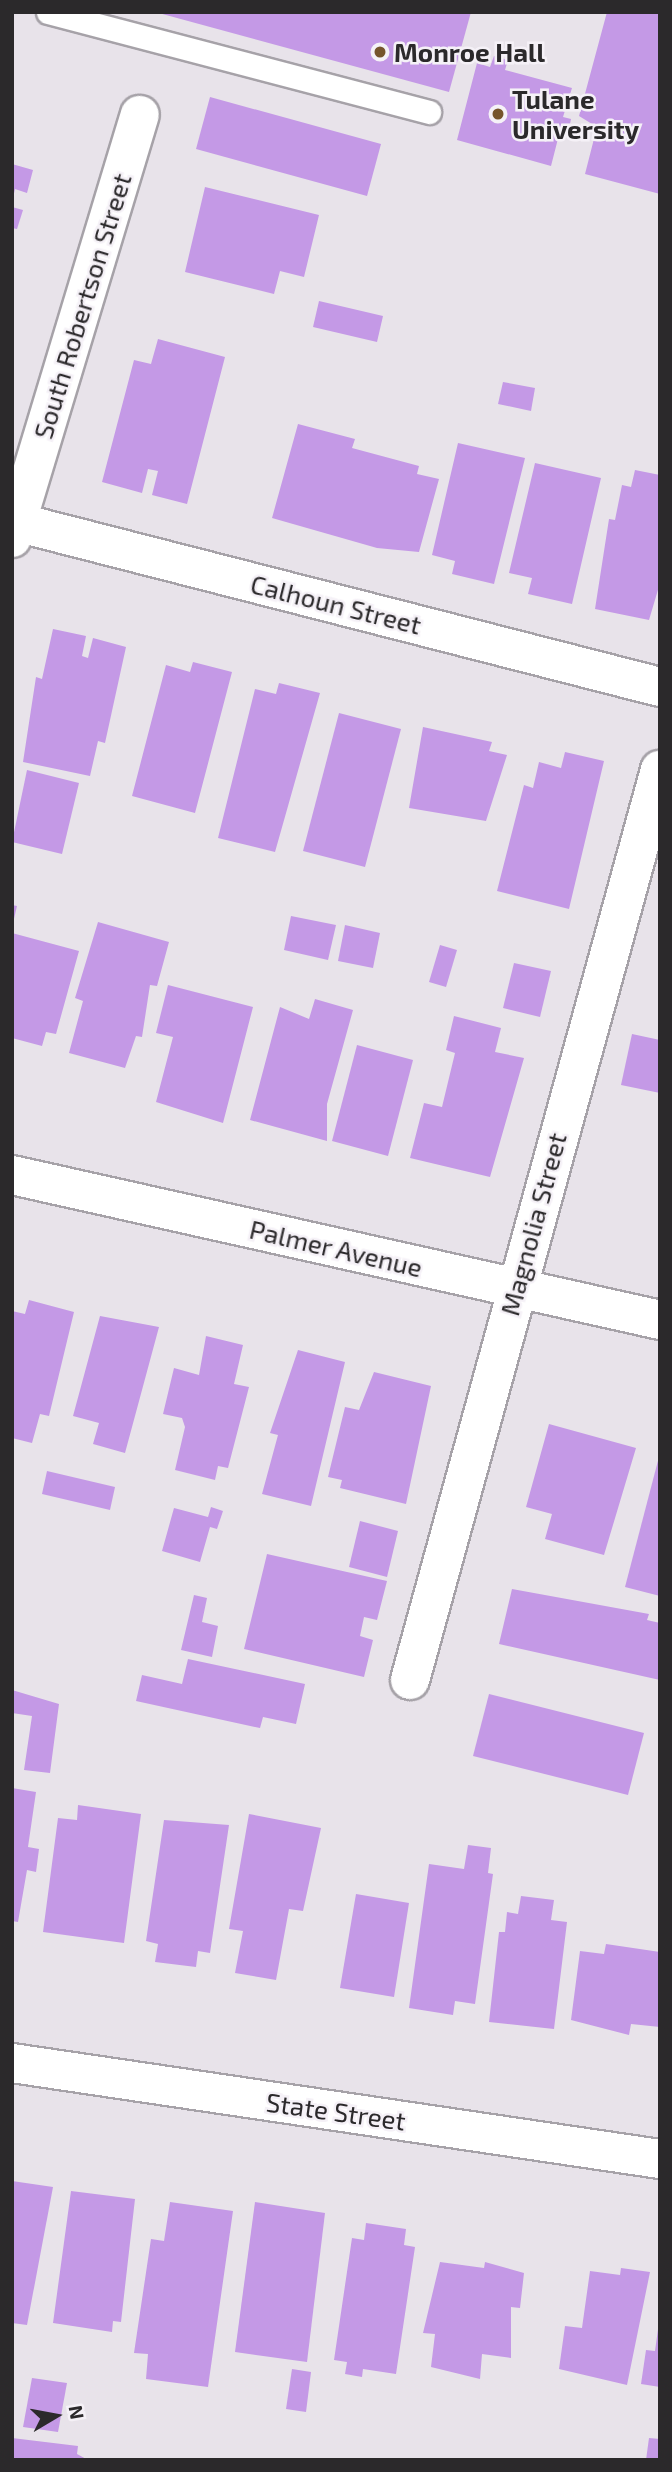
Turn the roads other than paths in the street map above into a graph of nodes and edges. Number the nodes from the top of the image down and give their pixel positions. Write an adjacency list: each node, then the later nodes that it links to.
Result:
1 (48, 12): 2 (lane)
2 (429, 112)
3 (140, 115): 4 (street, South Robertson Street)
4 (14, 527): 5 (street, Calhoun Street)
5 (660, 687)
6 (660, 770): 8 (street, Magnolia Street)
7 (12, 1175): 8 (street, Palmer Avenue)
8 (515, 1288): 9 (street, Palmer Avenue); 10 (street, Magnolia Street)
9 (660, 1320)
10 (410, 1680)
11 (12, 2063): 12 (street, State Street)
12 (660, 2160)

